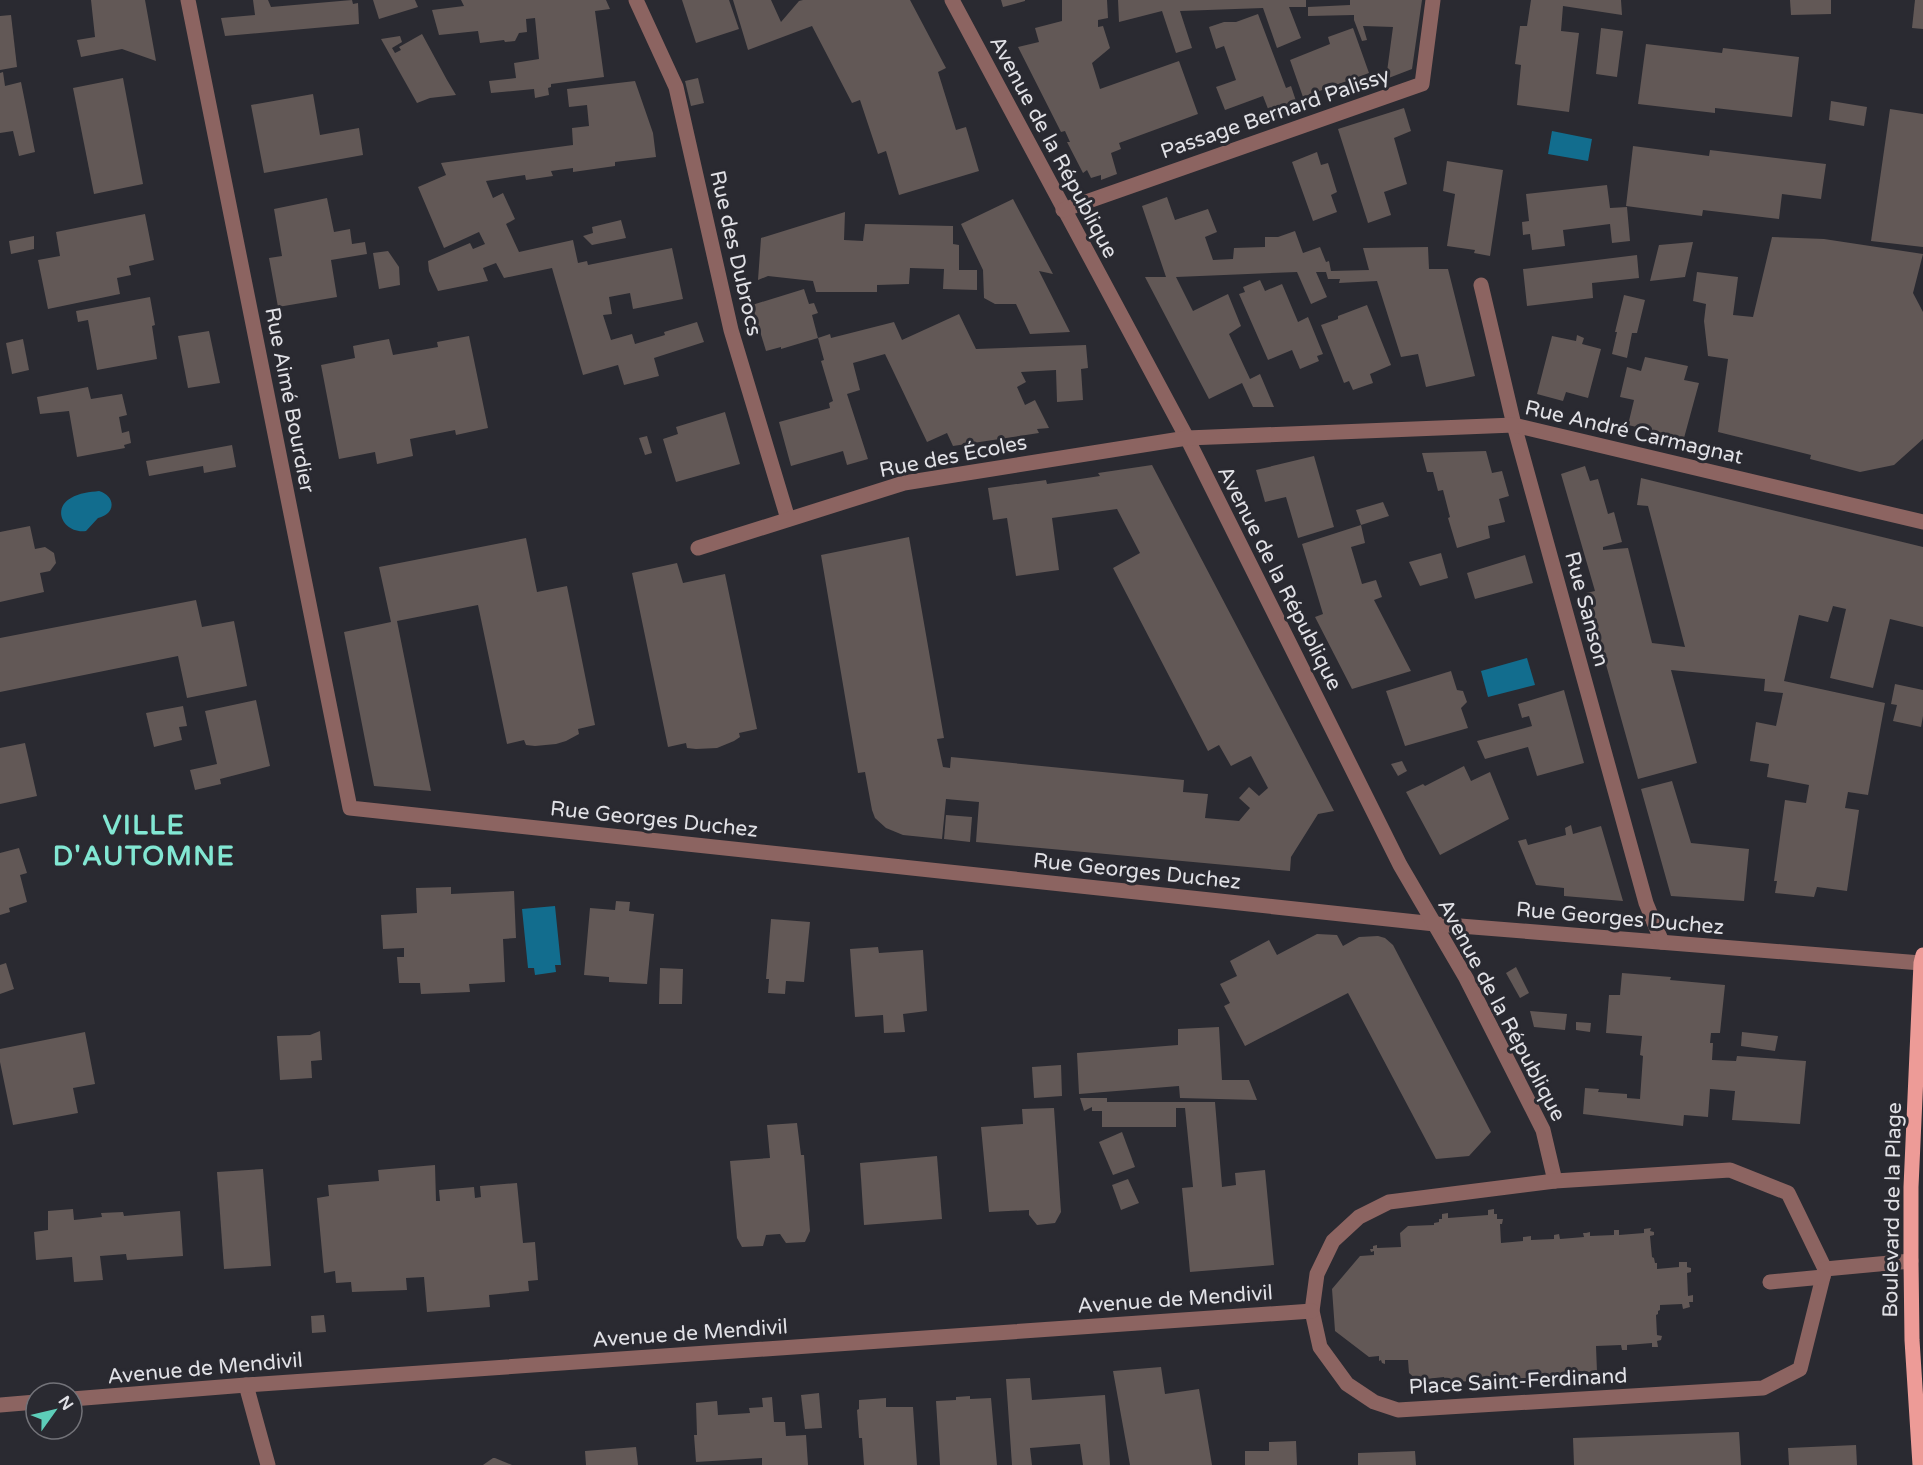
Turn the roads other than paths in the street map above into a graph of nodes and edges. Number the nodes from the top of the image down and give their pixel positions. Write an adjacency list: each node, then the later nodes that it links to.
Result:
1 (189, 0): 12 (street, Rue Aimé Bourdier)
2 (636, 0): 9 (street, Rue des Dubrocs)
3 (952, 0): 5 (street, Avenue de la République)
4 (1432, 0): 5 (street, Passage Bernard Palissy)
5 (1063, 210): 8 (street, Avenue de la République)
6 (1481, 285): 7 (street, Rue Sanson)
7 (1514, 425): 8 (street, Rue André Carmagnat); 10 (street, Rue André Carmagnat); 14 (street, Rue Sanson)
8 (1187, 438): 9 (street, Rue des Écoles); 13 (street, Avenue de la République)
9 (788, 519): 11 (street, Rue des Écoles)
10 (1923, 522)
11 (698, 548)
12 (350, 807): 13 (street, Rue Georges Duchez)
13 (1435, 924): 14 (street, Rue Georges Duchez); 16 (street, Avenue de la République)
14 (1662, 942): 15 (street, Rue Georges Duchez)
15 (1922, 959): 17 (main road, Boulevard de la Plage)
16 (1555, 1181): 18 (street, Place Saint-Ferdinand); 20 (street, Place Saint-Ferdinand)
17 (1911, 1261): 18 (street); 26 (main road, Boulevard de la Plage)
18 (1824, 1273): 19 (street); 20 (street, Place Saint-Ferdinand)
19 (1770, 1282)
20 (1311, 1311): 21 (street, Avenue de Mendivil)
21 (246, 1385): 22 (street, Avenue de Mendivil); 25 (street)
22 (84, 1398)
23 (24, 1403): 24 (street)
24 (0, 1405)
25 (268, 1465)
26 (1920, 1465)

